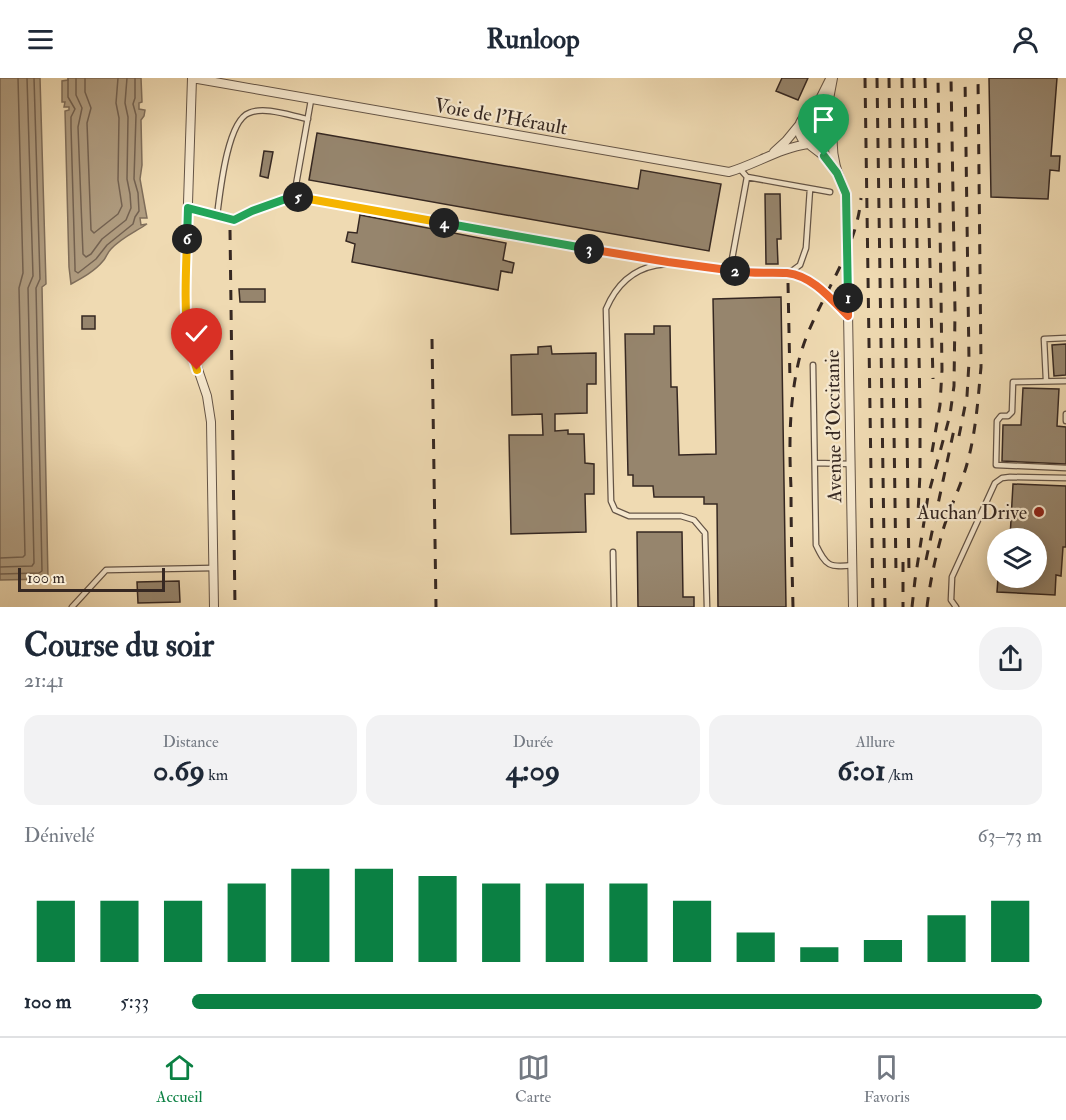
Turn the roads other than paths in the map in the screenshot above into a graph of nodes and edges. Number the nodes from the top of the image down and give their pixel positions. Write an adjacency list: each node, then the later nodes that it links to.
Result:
1 (192, 78): 3 (street, Voie de l'Hérault); 17 (street)
2 (832, 78): 4 (street, Avenue d'Occitanie); 6 (street, Avenue d'Occitanie)
3 (310, 100): 5 (lane); 11 (street, Voie de l'Hérault)
4 (809, 113): 6 (street); 7 (street, Avenue d'Occitanie)
5 (308, 119): 16 (lane); 18 (lane)
6 (831, 120): 8 (street, Avenue d'Occitanie)
7 (800, 124): 9 (street, Avenue d'Occitanie); 10 (street)
8 (832, 135): 9 (street); 12 (street, Avenue d'Occitanie)
9 (809, 145): 10 (street, Voie de l'Hérault); 12 (street, Avenue d'Occitanie)
10 (767, 158): 11 (street, Voie de l'Hérault)
11 (740, 168): 13 (lane)
12 (837, 173): 22 (street, Avenue d'Occitanie)
13 (747, 177): 14 (lane); 20 (lane)
14 (810, 189): 15 (lane); 21 (lane)
15 (830, 192)
16 (294, 196): 18 (lane); 19 (lane)
17 (188, 208): 18 (lane); 37 (street)
18 (217, 216)
19 (668, 262): 20 (lane); 41 (lane)
20 (730, 270): 21 (lane)
21 (789, 273): 22 (lane)
22 (848, 316): 32 (street, Avenue d'Occitanie)
23 (1066, 338): 26 (lane)
24 (813, 365): 31 (lane)
25 (1036, 381): 26 (lane); 28 (lane); 33 (lane)
26 (1046, 381): 27 (lane)
27 (1066, 381)
28 (1035, 389)
29 (1066, 414): 30 (lane)
30 (1066, 421)
31 (816, 463): 32 (lane); 36 (lane)
32 (851, 464): 36 (street, Avenue d'Occitanie)
33 (1066, 468)
34 (1066, 478): 43 (lane)
35 (614, 552): 40 (lane)
36 (853, 565): 42 (street, Avenue d'Occitanie)
37 (213, 568): 38 (lane); 39 (street)
38 (72, 607)
39 (214, 607)
40 (614, 607)
41 (707, 607)
42 (853, 607)
43 (956, 607)

